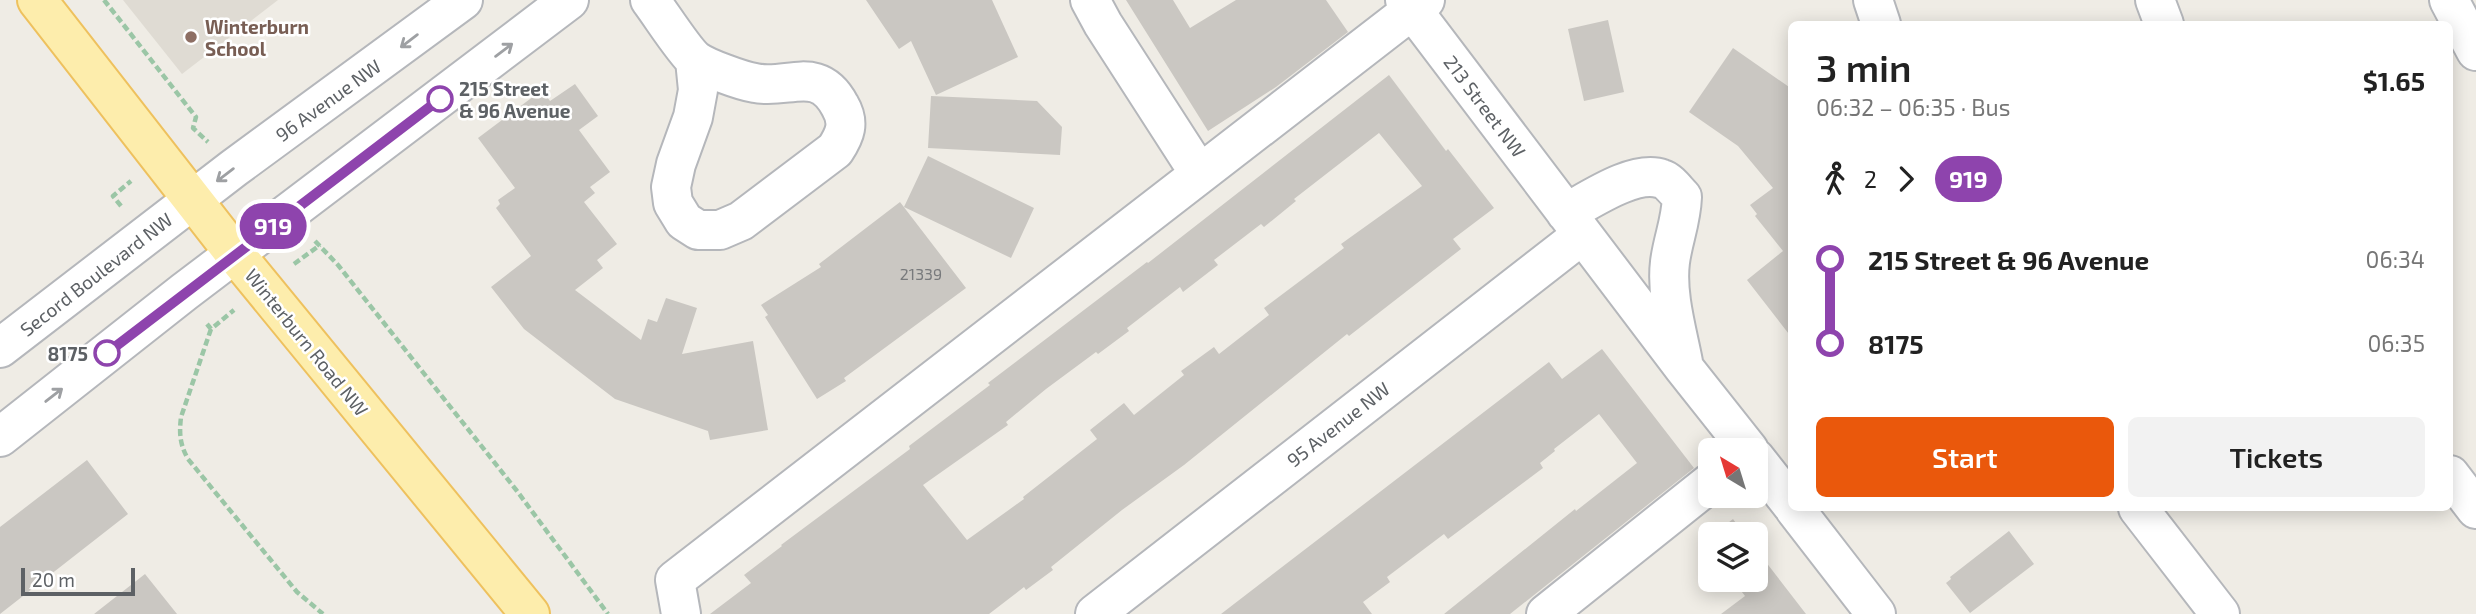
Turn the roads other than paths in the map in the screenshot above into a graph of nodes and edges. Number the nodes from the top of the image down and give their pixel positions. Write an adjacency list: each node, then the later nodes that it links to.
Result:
1 (37, 0): 15 (main road, Winterburn Road NW)
2 (463, 0): 15 (street, 96 Avenue NW, one-way to 15)
3 (569, 0): 17 (street, one-way to 3)
4 (650, 0): 13 (street)
5 (1090, 0): 14 (street)
6 (1873, 0): 10 (street)
7 (2155, 0): 11 (street)
8 (2449, 0): 12 (street)
9 (1414, 3): 14 (street); 16 (street, 213 Street NW)
10 (1880, 21)
11 (2163, 21)
12 (2476, 51)
13 (695, 60): 13 (street)
14 (1199, 173): 30 (street)
15 (192, 200): 17 (main road, Winterburn Road NW); 18 (street, Secord Boulevard NW)
16 (1574, 224): 19 (street, 213 Street NW); 19 (street, 213 Street NW); 31 (street, 95 Avenue NW)
17 (235, 254): 20 (street, one-way to 17); 29 (main road, Winterburn Road NW)
18 (0, 348)
19 (1684, 368): 21 (street, 213 Street NW)
20 (0, 437)
21 (1739, 438)
22 (1768, 474): 25 (street)
23 (2453, 479): 26 (street)
24 (1698, 494): 32 (street)
25 (1788, 500)
26 (2476, 509)
27 (1797, 511): 33 (street)
28 (2140, 511): 34 (street)
29 (530, 614)
30 (681, 614)
31 (1095, 614)
32 (1546, 614)
33 (1876, 614)
34 (2220, 614)

